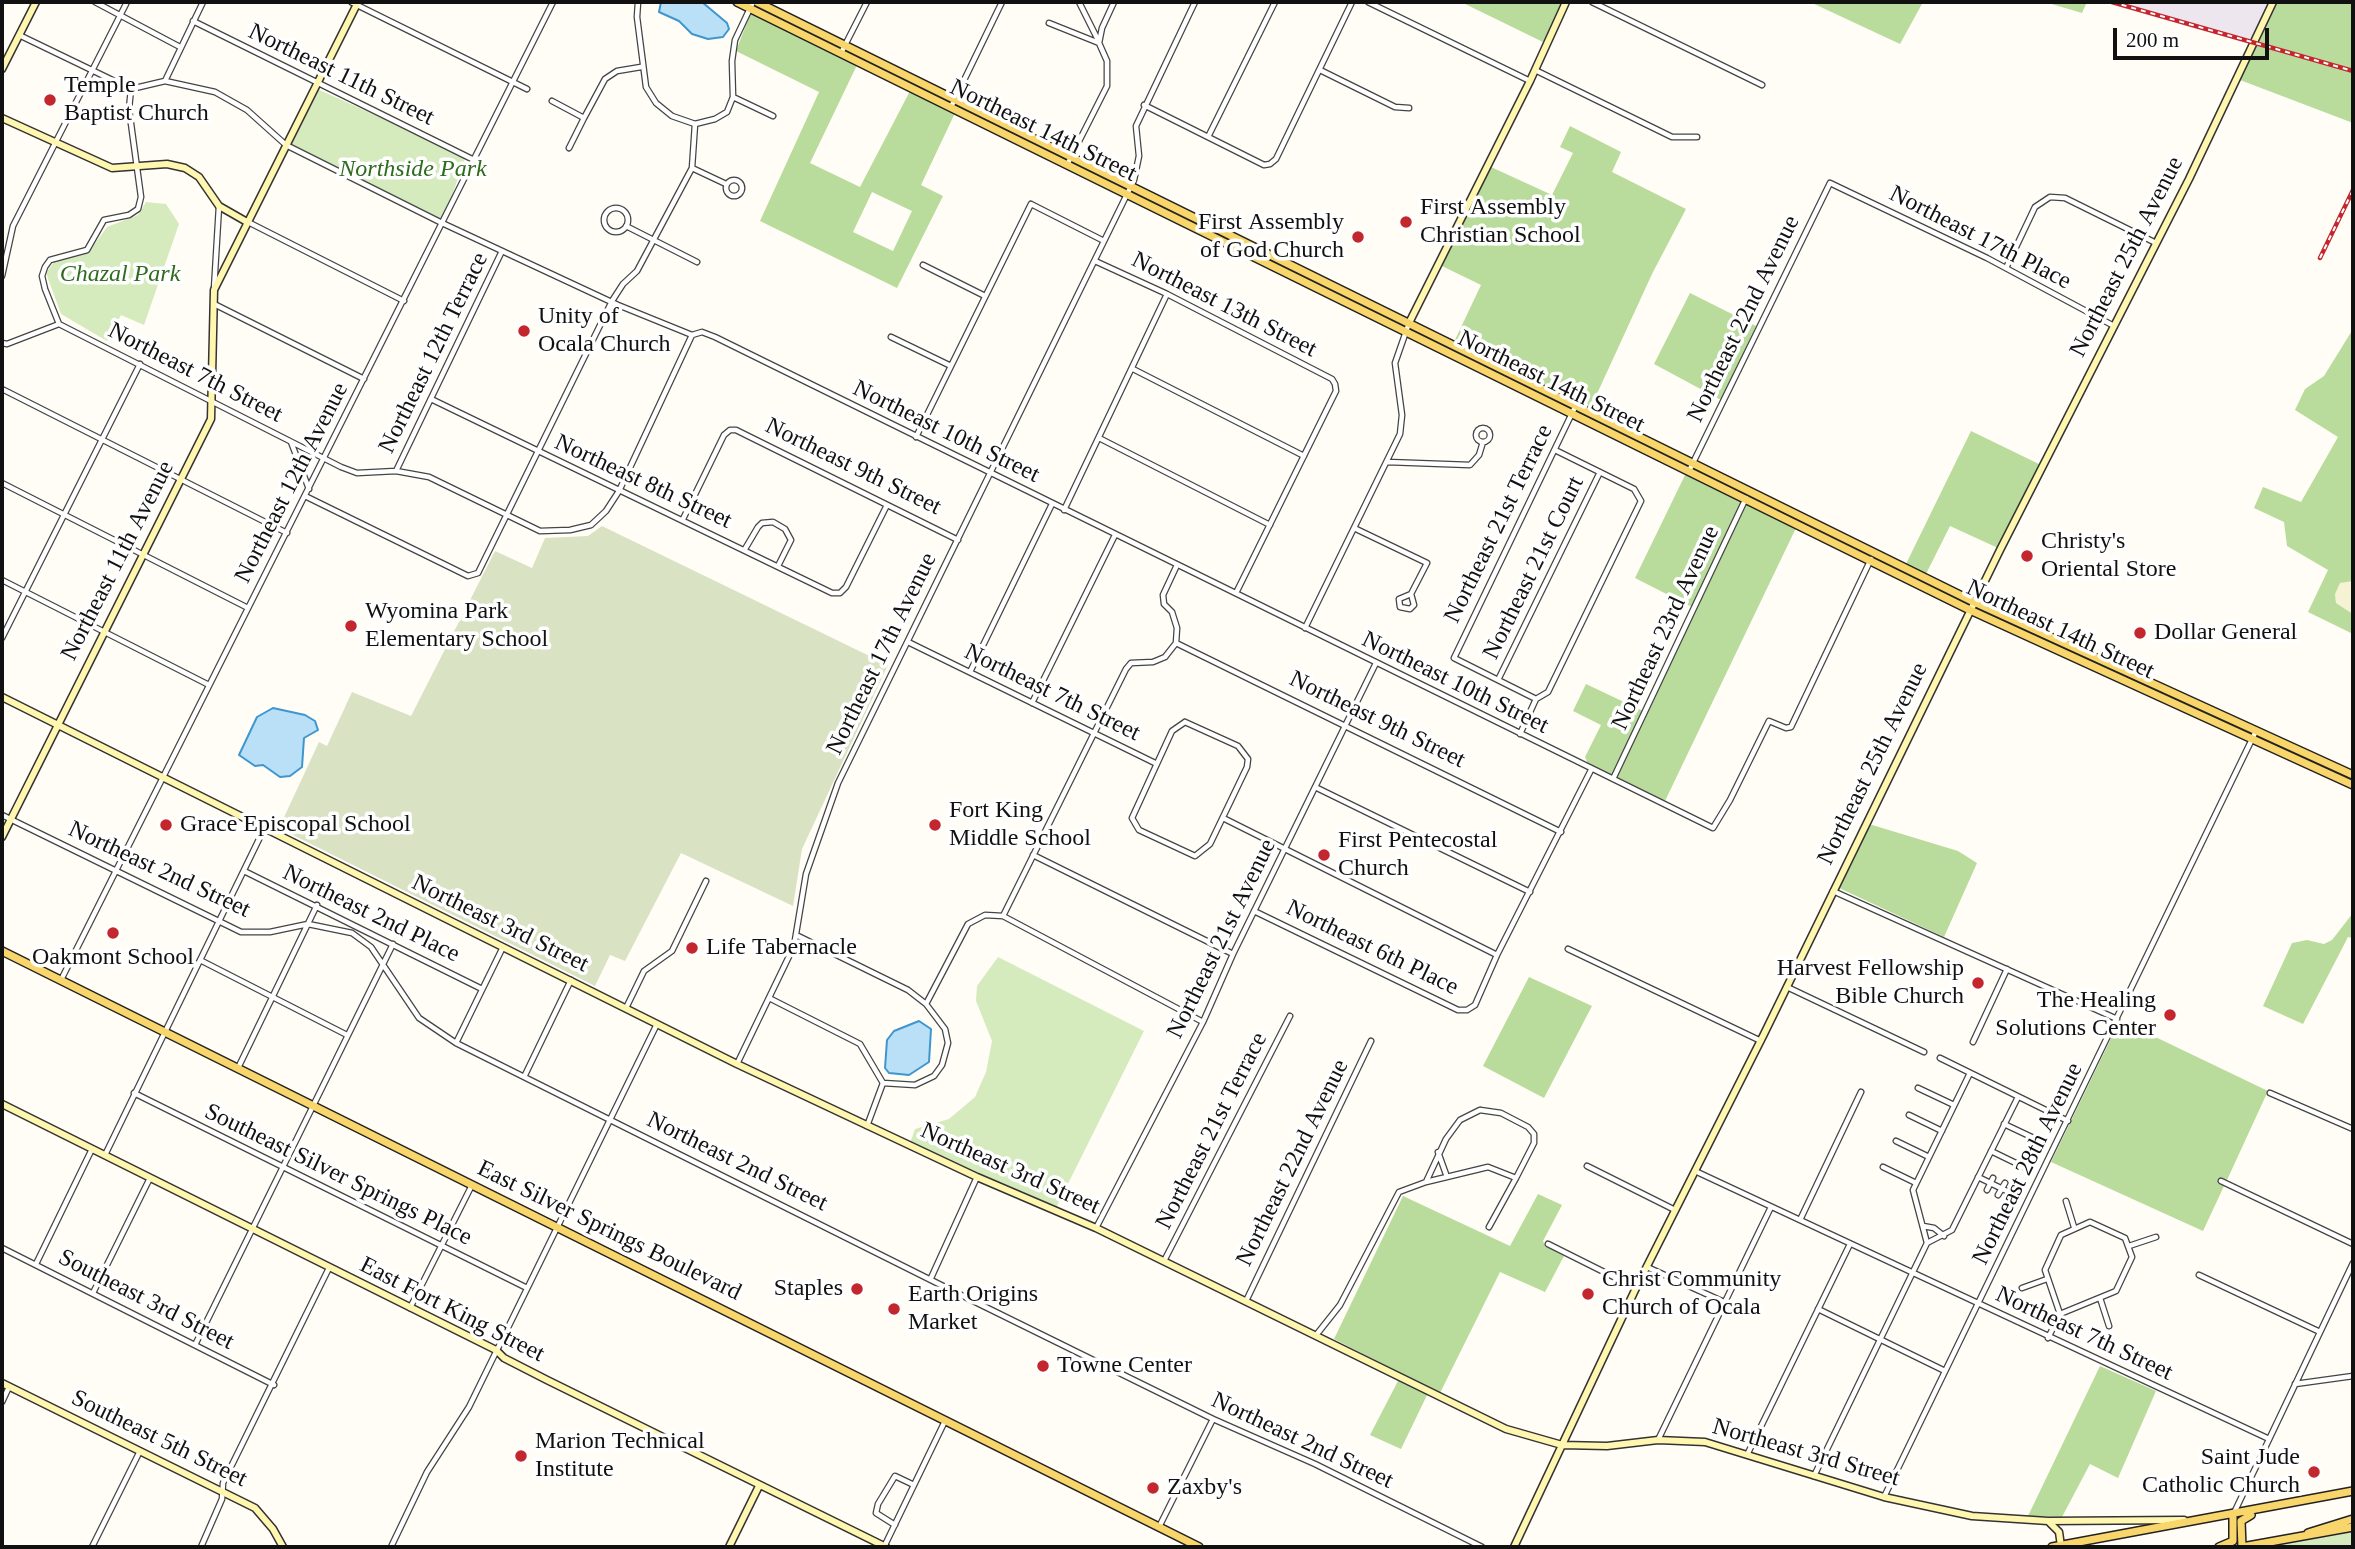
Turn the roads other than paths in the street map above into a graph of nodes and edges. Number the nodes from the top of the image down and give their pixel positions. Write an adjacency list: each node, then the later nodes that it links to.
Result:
1 (36, 2): 25 (street)
2 (95, 2): 22 (street)
3 (127, 2): 22 (street)
4 (203, 2): 23 (street)
5 (546, 2): 20 (street)
6 (638, 2): 30 (street)
7 (737, 2): 21 (main road, Northeast 14th Street)
8 (867, 2): 27 (street)
9 (1002, 2): 43 (street)
10 (1079, 2): 26 (street)
11 (1114, 2): 26 (street)
12 (1195, 2): 45 (street, Northeast 17th Avenue)
13 (1275, 2): 52 (street)
14 (1352, 2): 33 (street)
15 (1368, 2): 36 (street)
16 (1566, 2): 34 (street)
17 (1592, 2): 39 (street)
18 (2273, 2): 72 (street, Northeast 25th Avenue)
19 (355, 3): 37 (street); 38 (street, Northeast 11th Avenue)
20 (552, 3): 37 (street, Northeast 12th Avenue)
21 (753, 4): 27 (main road, Northeast 14th Street); 29 (main road, Northeast 14th Street); 42 (street)
22 (120, 15): 28 (street); 32 (street)
23 (193, 21): 28 (street); 38 (street, Northeast 11th Street)
24 (1049, 23): 26 (street)
25 (19, 35): 31 (street); 32 (street)
26 (1099, 43): 57 (street)
27 (845, 45): 29 (street); 43 (main road, Northeast 14th Street)
28 (180, 47): 35 (street)
29 (841, 53): 46 (main road, Northeast 14th Street)
30 (642, 67): 50 (street); 51 (street)
31 (2, 69)
32 (92, 70): 40 (street); 54 (street)
33 (1320, 70): 47 (street); 52 (street)
34 (1535, 70): 36 (street); 53 (street)
35 (165, 81): 40 (street); 55 (street, Northeast 10th Street)
36 (1530, 81): 87 (street)
37 (513, 82): 41 (street); 58 (street, Northeast 12th Avenue)
38 (317, 83): 55 (street, Northeast 11th Avenue); 58 (street, Northeast 11th Street)
39 (1762, 85)
40 (131, 89): 60 (street)
41 (527, 89)
42 (733, 97): 48 (street); 51 (street)
43 (955, 99): 46 (street); 57 (main road, Northeast 14th Street)
44 (552, 101): 50 (street)
45 (1144, 105): 52 (street); 64 (street, Northeast 17th Avenue)
46 (951, 107): 59 (main road, Northeast 14th Street)
47 (1409, 108)
48 (773, 116)
49 (2, 118): 54 (street)
50 (584, 118): 56 (street)
51 (695, 124): 61 (street)
52 (1208, 137)
53 (1697, 137)
54 (54, 143): 60 (street); 78 (street)
55 (286, 145): 67 (street, Northeast 11th Avenue); 68 (street, Northeast 10th Street)
56 (569, 148)
57 (1071, 157): 59 (street); 64 (main road, Northeast 14th Street)
58 (474, 160): 68 (street, Northeast 12th Avenue)
59 (1067, 165): 65 (main road, Northeast 14th Street)
60 (138, 167): 66 (street); 85 (street)
61 (692, 168): 63 (street); 70 (street)
62 (1830, 183): 77 (street, Northeast 17th Place); 109 (street, Northeast 22nd Avenue)
63 (726, 184)
64 (1132, 186): 65 (street, Northeast 17th Avenue); 87 (main road, Northeast 14th Street)
65 (1128, 194): 71 (street, Northeast 17th Avenue); 87 (main road, Northeast 14th Street)
66 (219, 206): 67 (street); 79 (street, Northeast 11th Avenue)
67 (247, 222): 79 (street, Northeast 11th Avenue); 82 (street)
68 (442, 223): 73 (street, Northeast 10th Street); 82 (street, Northeast 12th Avenue)
69 (626, 226): 69 (street); 70 (street)
70 (654, 241): 75 (street); 83 (street)
71 (1104, 241): 74 (street, Northeast 17th Avenue); 81 (street, Northeast 13th Street)
72 (2156, 243): 77 (street); 86 (street, Northeast 25th Avenue)
73 (502, 251): 83 (street, Northeast 10th Street); 96 (street, Northeast 12th Terrace)
74 (1095, 261): 80 (street, Northeast 13th Street); 112 (street, Northeast 17th Avenue)
75 (697, 262)
76 (923, 265): 81 (street)
77 (2006, 268): 86 (street, Northeast 17th Place)
78 (2, 276)
79 (214, 290): 84 (street, Northeast 11th Avenue)
80 (1167, 294): 93 (street); 106 (street, Northeast 13th Street)
81 (985, 296): 92 (street)
82 (404, 301): 94 (street, Northeast 12th Avenue)
83 (612, 301): 88 (street, Northeast 10th Street); 105 (street)
84 (213, 303): 94 (street); 97 (street, Northeast 11th Avenue)
85 (59, 324): 90 (street); 91 (street, Northeast 7th Street)
86 (2114, 326): 141 (street, Northeast 25th Avenue)
87 (1407, 327): 98 (main road, Northeast 14th Street); 108 (street)
88 (692, 335): 99 (street, Northeast 10th Street); 116 (street)
89 (891, 337): 92 (street)
90 (2, 343)
91 (140, 364): 97 (street, Northeast 7th Street); 101 (street)
92 (951, 366): 99 (street)
93 (1133, 369): 100 (street); 106 (street)
94 (364, 379): 107 (street, Northeast 12th Avenue)
95 (4, 390): 101 (street)
96 (431, 399): 105 (street, Northeast 8th Street); 110 (street, Northeast 12th Terrace)
97 (211, 400): 102 (street, Northeast 7th Street); 113 (street, Northeast 11th Avenue)
98 (1574, 409): 104 (street, Northeast 21st Terrace); 109 (main road, Northeast 14th Street)
99 (916, 437): 112 (street, Northeast 10th Street)
100 (1099, 438): 122 (street); 126 (street)
101 (103, 440): 113 (street); 124 (street)
102 (290, 441): 107 (street, Northeast 7th Street); 115 (street)
103 (1483, 442): 108 (street)
104 (1555, 450): 111 (street); 152 (street, Northeast 21st Terrace)
105 (537, 452): 116 (street, Northeast 8th Street); 123 (street)
106 (1304, 456): 126 (street)
107 (324, 458): 110 (street, Northeast 7th Street); 115 (street, Northeast 12th Avenue)
108 (1387, 462): 127 (street)
109 (1691, 467): 117 (main road, Northeast 14th Street); 119 (main road, Northeast 14th Street)
110 (396, 471): 123 (street, Northeast 7th Street)
111 (1600, 472): 152 (street, Northeast 21st Court); 156 (street)
112 (990, 474): 120 (street, Northeast 10th Street); 130 (street, Northeast 17th Avenue)
113 (180, 481): 128 (street); 133 (street, Northeast 11th Avenue)
114 (2, 484): 124 (street)
115 (309, 489): 118 (street, Northeast 12th Avenue)
116 (619, 491): 123 (street, Northeast 7th Street); 125 (street, Northeast 8th Street)
117 (1749, 491): 119 (street, Northeast 23rd Avenue); 132 (main road, Northeast 14th Street)
118 (305, 496): 123 (street); 128 (street, Northeast 12th Avenue)
119 (1746, 499): 134 (main road, Northeast 14th Street); 168 (street, Northeast 23rd Avenue)
120 (1052, 504): 122 (street, Northeast 10th Street); 151 (street)
121 (887, 505): 125 (street, Northeast 9th Street); 130 (street, Northeast 9th Street); 136 (street, Northeast 8th Street)
122 (1064, 510): 129 (street, Northeast 10th Street)
123 (506, 515)
124 (64, 516): 133 (street); 138 (street)
125 (683, 519): 131 (street, Northeast 8th Street)
126 (1270, 525): 139 (street)
127 (1354, 528): 140 (street); 143 (street)
128 (287, 533): 142 (street, Northeast 12th Avenue)
129 (1115, 535): 135 (street, Northeast 10th Street); 158 (street)
130 (958, 540): 146 (street, Northeast 17th Avenue)
131 (745, 549): 136 (street, Northeast 8th Street); 136 (street)
132 (1874, 553): 134 (street); 141 (main road, Northeast 14th Street)
133 (142, 557): 142 (street); 144 (street, Northeast 11th Avenue)
134 (1871, 561): 141 (main road, Northeast 14th Street); 168 (street, Northeast 10th Street)
135 (1177, 565): 139 (street, Northeast 10th Street); 147 (street)
136 (778, 566)
137 (2, 580): 138 (street)
138 (25, 592): 144 (street); 145 (street)
139 (1236, 594): 143 (street, Northeast 10th Street)
140 (1411, 594)
141 (1972, 606): 148 (main road, Northeast 14th Street); 150 (main road, Northeast 14th Street); 182 (street, Northeast 25th Avenue)
142 (248, 608): 153 (street, Northeast 12th Avenue)
143 (1305, 628): 149 (street, Northeast 10th Street)
144 (104, 631): 153 (street); 159 (street, Northeast 11th Avenue)
145 (2, 639)
146 (907, 642): 151 (street, Northeast 7th Street); 191 (street, Northeast 17th Avenue)
147 (1176, 643): 160 (street, Northeast 9th Street); 161 (street)
148 (2095, 657): 150 (main road); 154 (main road, Northeast 14th Street)
149 (1376, 663): 160 (street, Northeast 21st Avenue); 162 (street, Northeast 10th Street)
150 (2091, 666): 157 (main road, Northeast 14th Street)
151 (970, 673): 158 (street, Northeast 7th Street)
152 (1498, 680): 156 (street)
153 (209, 685): 167 (street, Northeast 12th Avenue)
154 (2173, 693): 157 (main road); 163 (main road, Northeast 14th Street)
155 (2, 697): 159 (street, Northeast 3rd Street)
156 (1536, 699): 162 (street)
157 (2169, 702): 163 (main road, Northeast 14th Street)
158 (1032, 703): 161 (street, Northeast 7th Street)
159 (56, 724): 167 (street, Northeast 3rd Street); 173 (street, Northeast 11th Avenue)
160 (1345, 726): 170 (street, Northeast 21st Avenue); 175 (street, Northeast 9th Street)
161 (1094, 734): 164 (street, Northeast 7th Street); 178 (street)
162 (1520, 734): 165 (street, Northeast 10th Street)
163 (2254, 735): 166 (main road, Northeast 14th Street); 169 (main road, Northeast 14th Street); 210 (street, Northeast 28th Avenue)
164 (1155, 764): 172 (street, Northeast 7th Street); 172 (street)
165 (1591, 770): 168 (street, Northeast 10th Street); 175 (street)
166 (2353, 775)
167 (162, 779): 174 (street, Northeast 3rd Street); 179 (street, Northeast 12th Avenue)
168 (1613, 779)
169 (2353, 785)
170 (1314, 788): 177 (street, Northeast 21st Avenue); 183 (street)
171 (2, 815): 173 (street, Northeast 2nd Street)
172 (1223, 818): 177 (street)
173 (11, 819): 176 (street, Northeast 11th Avenue); 179 (street, Northeast 2nd Street)
174 (264, 829): 180 (street); 193 (street, Northeast 3rd Street)
175 (1560, 832): 183 (street)
176 (2, 837)
177 (1284, 849): 185 (street, Northeast 21st Avenue); 197 (street)
178 (1033, 855): 186 (street); 196 (street)
179 (116, 871): 187 (street, Northeast 2nd Street); 202 (street, Northeast 12th Avenue)
180 (244, 871): 184 (street, Northeast 2nd Place); 187 (street)
181 (706, 881): 208 (street)
182 (1832, 891): 200 (street); 203 (street, Northeast 25th Avenue)
183 (1530, 892): 197 (street)
184 (317, 905): 188 (street); 189 (street, Northeast 2nd Place)
185 (1254, 911): 196 (street, Northeast 21st Avenue); 197 (street, Northeast 6th Place)
186 (1003, 916): 207 (street); 211 (street)
187 (219, 922): 188 (street, Northeast 2nd Street); 198 (street)
188 (308, 924): 190 (street, Northeast 2nd Street); 205 (street)
189 (354, 924): 190 (street); 192 (street, Northeast 2nd Place)
190 (350, 932): 199 (street, Northeast 2nd Street)
191 (797, 936): 206 (street, Northeast 17th Avenue); 207 (street)
192 (393, 944): 199 (street); 204 (street, Northeast 2nd Place)
193 (503, 947): 201 (street, Northeast 3rd Street); 204 (street)
194 (1568, 949): 216 (street)
195 (2, 951): 202 (main road, East Silver Springs Boulevard)
196 (1233, 954): 211 (street, Northeast 21st Avenue)
197 (1497, 955)
198 (200, 960): 205 (street); 213 (street)
199 (384, 964): 214 (street); 218 (street, Northeast 2nd Street)
200 (2007, 969): 210 (street); 217 (street)
201 (571, 980): 208 (street, Northeast 3rd Street); 224 (street)
202 (61, 981): 213 (main road, East Silver Springs Boulevard)
203 (1787, 988): 216 (street, Northeast 25th Avenue); 219 (street)
204 (482, 989): 218 (street)
205 (273, 996): 214 (street); 222 (street)
206 (769, 998): 221 (street, Northeast 17th Avenue); 225 (street)
207 (926, 1004): 225 (street)
208 (626, 1008): 212 (street, Northeast 3rd Street)
209 (1290, 1016): 289 (street, Northeast 21st Terrace)
210 (2117, 1019): 236 (street, Northeast 28th Avenue)
211 (1203, 1022): 279 (street, Northeast 21st Avenue)
212 (657, 1023): 221 (street, Northeast 3rd Street); 235 (street)
213 (164, 1031): 222 (main road, East Silver Springs Boulevard); 228 (street)
214 (347, 1035): 232 (street)
215 (1371, 1041): 303 (street, Northeast 22nd Avenue)
216 (1761, 1041): 252 (street, Northeast 25th Avenue)
217 (1973, 1042)
218 (456, 1043): 224 (street, Northeast 2nd Street)
219 (1924, 1052)
220 (1940, 1058): 223 (street)
221 (737, 1064): 238 (street, Northeast 3rd Street)
222 (238, 1068): 232 (main road, East Silver Springs Boulevard)
223 (1970, 1073): 230 (street); 233 (street)
224 (525, 1075): 235 (street, Northeast 2nd Street)
225 (883, 1083): 238 (street)
226 (1918, 1088): 233 (street)
227 (1861, 1092): 273 (street)
228 (134, 1093): 246 (street); 250 (street, Southeast Silver Springs Place)
229 (2270, 1093): 239 (street)
230 (2018, 1097): 236 (street); 237 (street)
231 (2, 1104): 243 (street, East Fort King Street)
232 (312, 1105): 250 (street); 263 (main road, East Silver Springs Boulevard)
233 (1954, 1105): 240 (street)
234 (1909, 1115): 240 (street)
235 (610, 1119): 274 (street); 296 (street, Northeast 2nd Street)
236 (2068, 1121): 305 (street, Northeast 28th Avenue)
237 (2004, 1124): 242 (street); 244 (street)
238 (867, 1126): 253 (street, Northeast 3rd Street)
239 (2353, 1129)
240 (1942, 1131): 247 (street)
241 (1896, 1141): 247 (street)
242 (2040, 1141)
243 (92, 1149): 246 (street, East Fort King Street); 291 (street)
244 (1991, 1151): 251 (street); 255 (street)
245 (1438, 1152): 254 (street); 257 (street); 260 (street)
246 (104, 1155): 256 (street, East Fort King Street)
247 (1929, 1157): 261 (street)
248 (1587, 1166): 272 (street)
249 (1883, 1167): 261 (street)
250 (281, 1168): 278 (street); 286 (street, Southeast Silver Springs Place)
251 (2028, 1169)
252 (1695, 1171): 271 (street, Northeast 7th Street); 272 (street, Northeast 25th Avenue)
253 (977, 1177): 279 (street, Northeast 3rd Street); 296 (street)
254 (1447, 1177): 257 (street); 260 (street)
255 (1978, 1177): 258 (street); 280 (street)
256 (150, 1178): 278 (street, East Fort King Street); 301 (street)
257 (1516, 1178): 276 (street)
258 (1992, 1180): 265 (street); 266 (street)
259 (2221, 1181): 285 (street)
260 (1426, 1182): 311 (street)
261 (1916, 1183): 275 (street)
262 (2005, 1183): 265 (street)
263 (473, 1184): 274 (main road, East Silver Springs Boulevard); 286 (street)
264 (2016, 1187): 268 (street)
265 (2002, 1189): 267 (street); 268 (street)
266 (1987, 1190)
267 (1998, 1195)
268 (2014, 1195): 270 (street)
269 (2066, 1201): 277 (street)
270 (2009, 1202)
271 (1771, 1207): 273 (street, Northeast 7th Street); 304 (street)
272 (1675, 1210): 292 (street, Northeast 25th Avenue)
273 (1800, 1220): 284 (street, Northeast 7th Street)
274 (557, 1226): 298 (street); 324 (main road, East Silver Springs Boulevard)
275 (1923, 1226): 280 (street); 282 (street)
276 (1489, 1227)
277 (2074, 1227): 287 (street); 297 (street)
278 (252, 1228): 293 (street, East Fort King Street); 314 (street)
279 (1096, 1228): 289 (street, Northeast 3rd Street)
280 (1944, 1236): 282 (street)
281 (2156, 1237): 287 (street)
282 (1927, 1243): 294 (street)
283 (1548, 1244): 299 (street)
284 (1850, 1244): 294 (street, Northeast 7th Street); 307 (street)
285 (2353, 1244)
286 (441, 1246): 298 (street, Southeast Silver Springs Place); 306 (street)
287 (2129, 1246): 302 (street)
288 (2, 1248): 291 (street, Southeast 3rd Street)
289 (1164, 1261): 303 (street, Northeast 3rd Street)
290 (2353, 1263): 310 (street)
291 (36, 1264): 301 (street, Southeast 3rd Street)
292 (1647, 1267): 299 (street, Northeast 25th Avenue); 304 (street)
293 (330, 1268): 306 (street, East Fort King Street); 320 (street)
294 (1913, 1272): 305 (street, Northeast 7th Street); 313 (street)
295 (2199, 1275): 310 (street)
296 (931, 1278): 323 (street, Northeast 2nd Street)
297 (2047, 1279): 300 (street); 308 (street)
298 (527, 1288): 315 (street)
299 (1636, 1288): 327 (street, Northeast 25th Avenue)
300 (2022, 1288)
301 (93, 1293): 314 (street, Southeast 3rd Street)
302 (2100, 1298): 308 (street); 309 (street)
303 (1245, 1301): 311 (street, Northeast 3rd Street)
304 (1724, 1302): 326 (street)
305 (1979, 1304): 312 (street, Northeast 7th Street); 316 (street, Northeast 28th Avenue)
306 (410, 1308): 315 (street, East Fort King Street)
307 (1818, 1309): 313 (street); 329 (street)
308 (2060, 1314): 312 (street)
309 (2109, 1326)
310 (2319, 1332): 319 (street)
311 (1317, 1334): 327 (street, Northeast 3rd Street)
312 (2049, 1338): 325 (street, Northeast 7th Street)
313 (1881, 1339): 316 (street); 330 (street)
314 (195, 1345): 320 (street, Southeast 3rd Street)
315 (496, 1350): 332 (street, East Fort King Street); 350 (street)
316 (1945, 1371): 335 (street, Northeast 28th Avenue)
317 (2353, 1376): 319 (street)
318 (2, 1383): 321 (street, Southeast 5th Street)
319 (2294, 1384): 325 (street)
320 (274, 1385): 334 (street)
321 (9, 1387): 322 (street); 328 (street, Southeast 5th Street)
322 (2, 1402)
323 (1213, 1419): 342 (street); 354 (street, Northeast 2nd Street)
324 (946, 1420): 331 (street); 342 (main road, East Silver Springs Boulevard)
325 (2267, 1438): 337 (street)
326 (1658, 1440): 327 (street, Northeast 3rd Street); 329 (street, Northeast 3rd Street)
327 (1562, 1445): 355 (street, Northeast 25th Avenue)
328 (140, 1451): 334 (street, Southeast 5th Street); 347 (street)
329 (1747, 1455): 330 (street, Northeast 3rd Street)
330 (1814, 1477): 335 (street, Northeast 3rd Street)
331 (914, 1485): 341 (street); 341 (street)
332 (759, 1486): 351 (street); 352 (street, East Fort King Street)
333 (2353, 1491): 336 (main road)
334 (223, 1493): 348 (street); 349 (street, Southeast 5th Street)
335 (1884, 1497): 340 (street, Northeast 3rd Street)
336 (2302, 1503): 337 (main road); 359 (main road)
337 (2233, 1515): 339 (main road); 358 (main road)
338 (2353, 1519): 345 (main road)
339 (2201, 1520): 340 (street, Northeast 3rd Street); 344 (main road)
340 (2048, 1521): 346 (street)
341 (895, 1525): 352 (street)
342 (1159, 1527): 353 (main road, East Silver Springs Boulevard)
343 (2353, 1527): 345 (main road)
344 (2133, 1533): 346 (main road); 357 (main road)
345 (2305, 1535): 359 (main road)
346 (2062, 1546): 356 (main road)
347 (92, 1547)
348 (201, 1547)
349 (283, 1547)
350 (391, 1547)
351 (729, 1547)
352 (885, 1547)
353 (1199, 1547)
354 (1482, 1547)
355 (1514, 1547)
356 (2052, 1547)
357 (2077, 1547)
358 (2219, 1547)
359 (2242, 1547)

